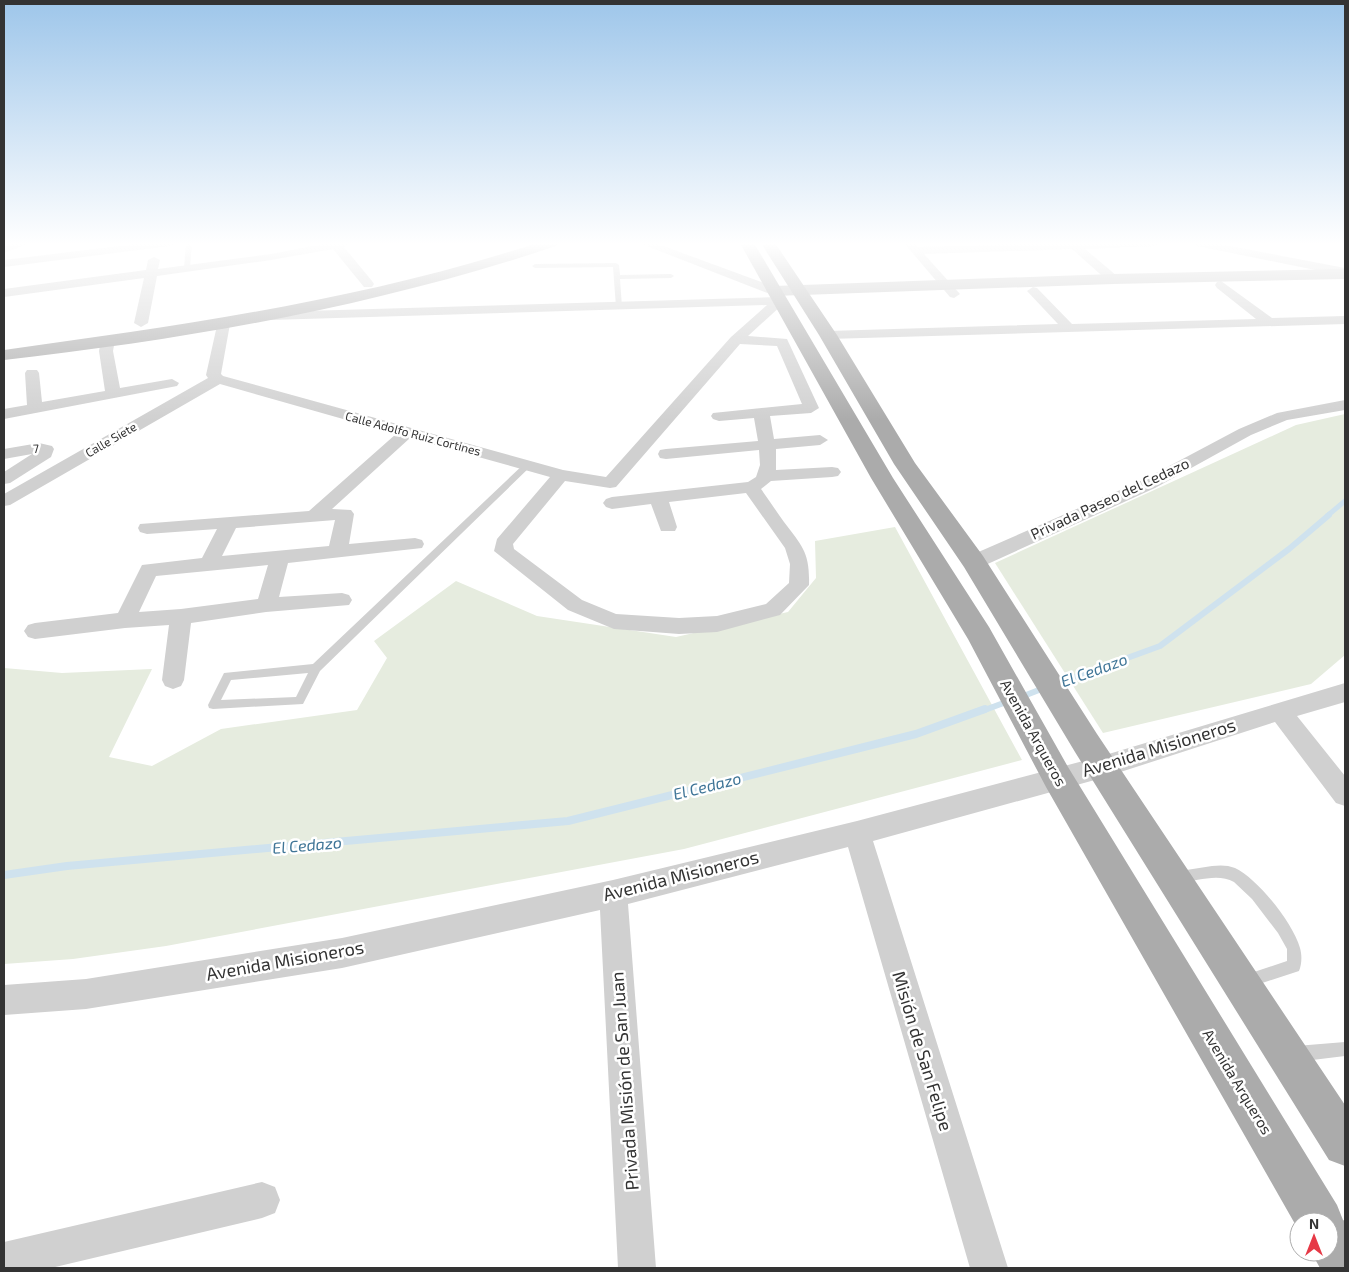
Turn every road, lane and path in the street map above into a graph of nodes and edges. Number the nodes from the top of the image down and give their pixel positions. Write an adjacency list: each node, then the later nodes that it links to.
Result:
1 (146, 302): 15 (street)
2 (274, 302): 15 (main road)
3 (342, 302): 12 (main road)
4 (619, 302): 11 (lane)
5 (685, 302): 11 (street)
6 (780, 302): 20 (street)
7 (793, 302): 65 (main road, Avenida Arqueros)
8 (796, 302): 18 (main road, Avenida Arqueros)
9 (1044, 302): 17 (street)
10 (1244, 302): 14 (street)
11 (619, 307): 12 (street)
12 (270, 316): 16 (main road)
13 (1345, 320): 14 (street)
14 (1269, 322): 17 (street)
15 (141, 323): 21 (main road)
16 (223, 324): 19 (main road); 24 (street)
17 (1068, 327): 18 (street)
18 (828, 336): 53 (main road, Avenida Arqueros)
19 (108, 340): 22 (main road); 26 (street)
20 (736, 340): 29 (street); 39 (street, Calle Adolfo Ruiz Cortines)
21 (4, 345)
22 (4, 355)
23 (32, 373): 28 (street)
24 (218, 379): 32 (street, Calle Adolfo Ruiz Cortines); 44 (street, Calle Siete)
25 (172, 383): 26 (street)
26 (113, 394): 28 (street)
27 (1345, 404): 53 (street, Privada Paseo del Cedazo)
28 (35, 409): 30 (street)
29 (761, 412): 31 (street); 34 (street)
30 (4, 414)
31 (719, 416)
32 (406, 433): 37 (street, Calle Adolfo Ruiz Cortines); 46 (street)
33 (820, 440): 34 (street)
34 (768, 444): 36 (street); 40 (street)
35 (4, 454): 41 (street, 7)
36 (666, 454)
37 (528, 465): 39 (street, Calle Adolfo Ruiz Cortines); 60 (lane)
38 (832, 472): 40 (street)
39 (562, 475): 42 (street)
40 (766, 476): 42 (street)
41 (4, 479)
42 (751, 487): 43 (street)
43 (658, 497): 45 (street); 48 (street)
44 (4, 501)
45 (612, 503)
46 (314, 516): 47 (street); 51 (street)
47 (230, 521): 49 (street); 54 (street)
48 (668, 527)
49 (147, 528)
50 (415, 544): 51 (street)
51 (338, 551): 52 (street)
52 (280, 558): 54 (street); 56 (street)
53 (974, 562): 64 (main road, Avenida Arqueros)
54 (209, 564): 58 (street)
55 (342, 600): 56 (street)
56 (266, 605): 57 (street)
57 (181, 617): 58 (street); 61 (street)
58 (124, 620): 59 (street)
59 (35, 631)
60 (316, 668): 60 (lane)
61 (173, 680)
62 (1345, 692): 63 (street, Avenida Misioneros)
63 (1280, 712): 64 (street, Avenida Misioneros); 66 (street)
64 (1094, 755): 65 (street, Avenida Misioneros); 68 (main road, Avenida Arqueros)
65 (1051, 766): 67 (street, Avenida Misioneros); 76 (main road, Avenida Arqueros)
66 (1345, 794)
67 (857, 833): 69 (street, Avenida Misioneros); 79 (street, Misión de San Felipe)
68 (1173, 878): 70 (main road, Avenida Arqueros); 70 (lane)
69 (613, 894): 71 (street, Avenida Misioneros); 78 (street, Privada Misión de San Juan)
70 (1241, 983): 73 (main road, Avenida Arqueros)
71 (4, 1000)
72 (1345, 1049): 73 (lane)
73 (1288, 1055): 74 (main road, Avenida Arqueros)
74 (1345, 1144)
75 (262, 1200): 77 (street)
76 (1314, 1212)
77 (4, 1261)
78 (637, 1268)
79 (989, 1268)

